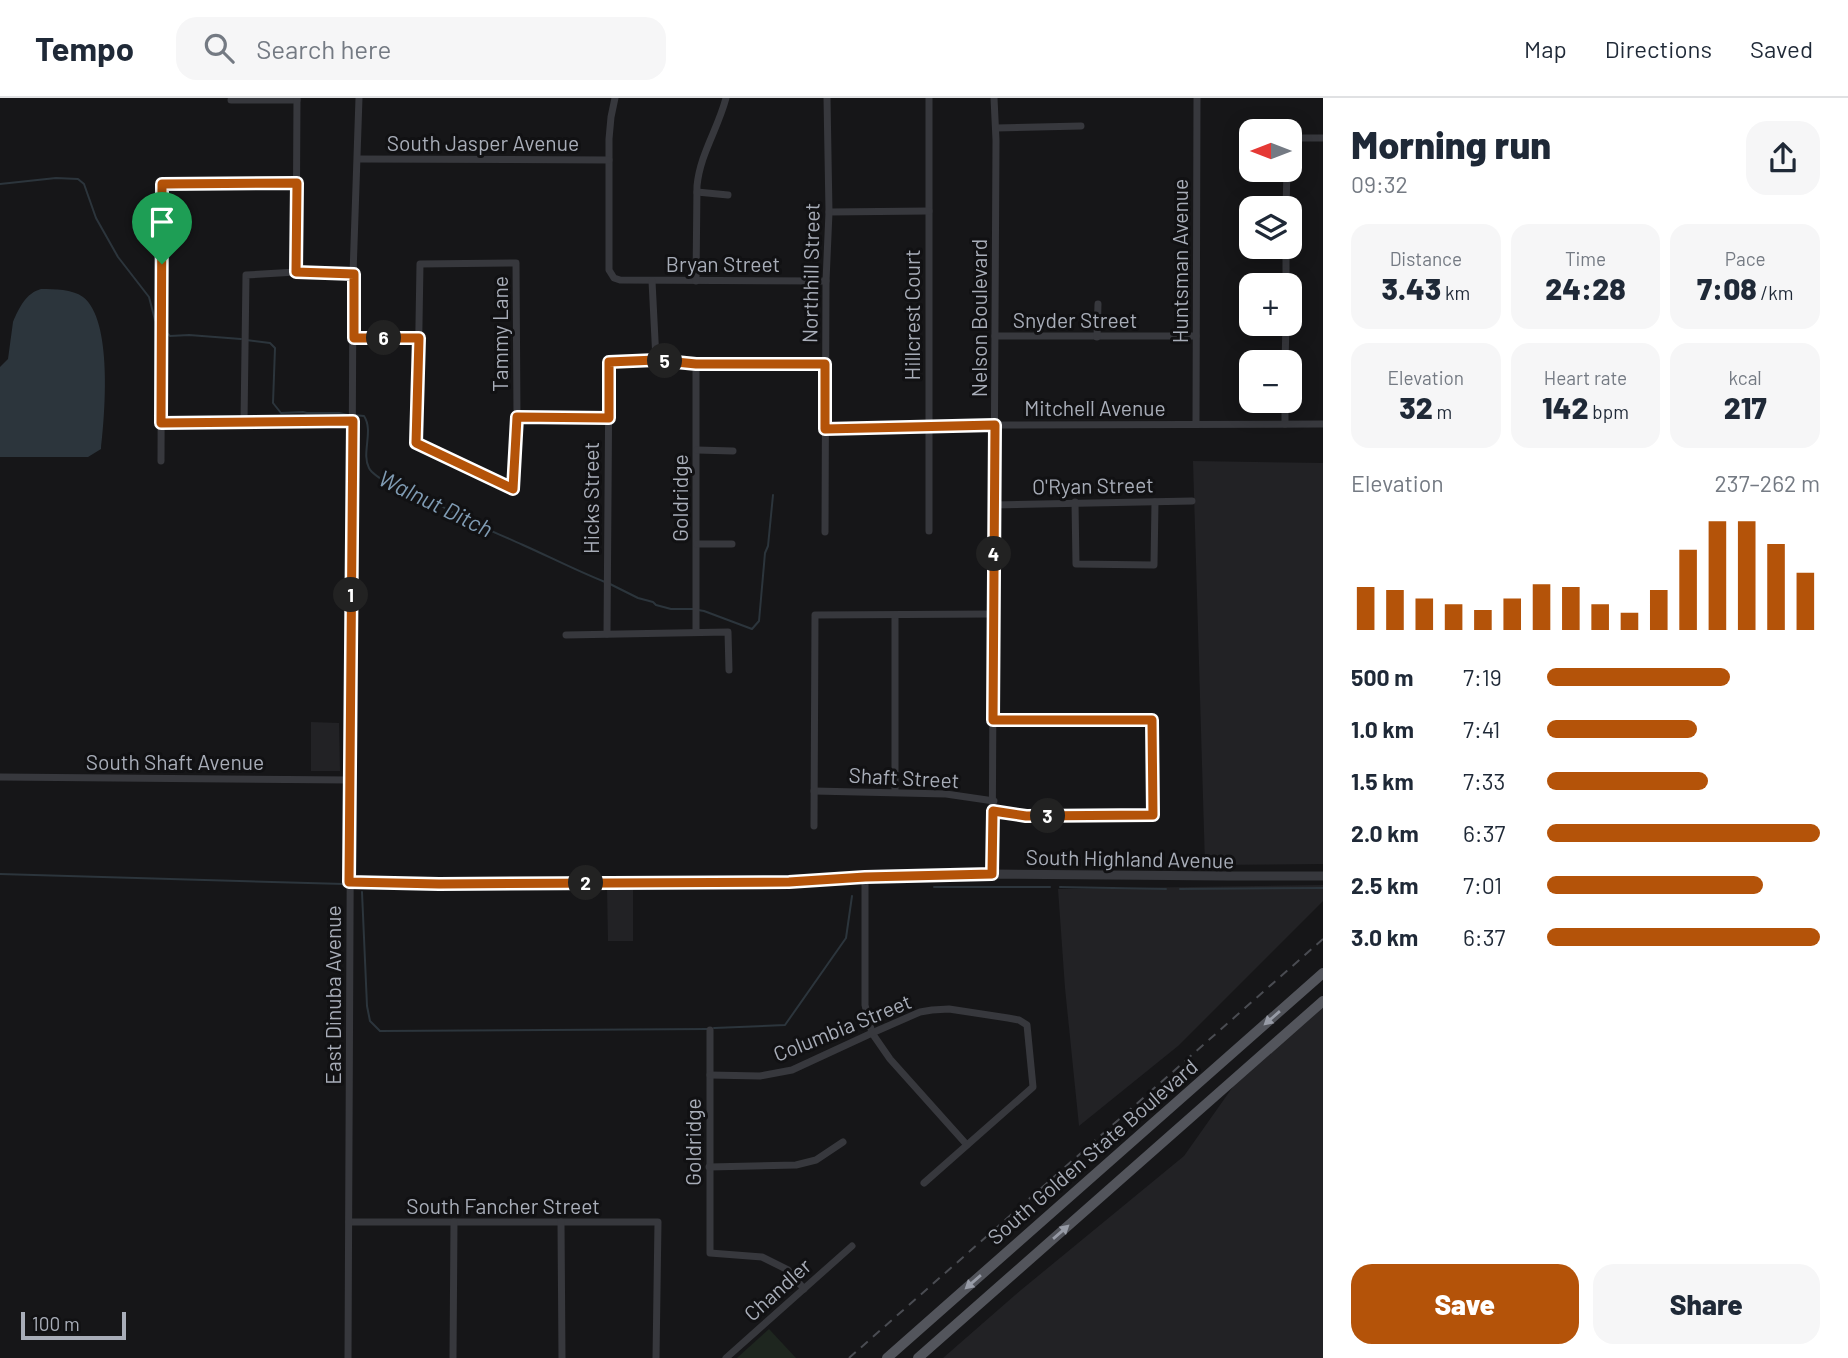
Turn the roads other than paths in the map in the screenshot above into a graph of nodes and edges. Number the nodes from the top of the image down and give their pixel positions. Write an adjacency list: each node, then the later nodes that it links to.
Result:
1 (359, 98): 14 (street)
2 (615, 98): 15 (street)
3 (726, 98): 17 (street)
4 (827, 98): 20 (street, Northhill Street)
5 (929, 98): 19 (street, Hillcrest Court)
6 (994, 98): 11 (street, Nelson Boulevard)
7 (1197, 98): 27 (street, Huntsman Avenue)
8 (297, 99): 9 (street); 16 (street)
9 (231, 100)
10 (1081, 127): 11 (street)
11 (996, 128): 28 (street, Nelson Boulevard)
12 (1302, 138): 13 (street)
13 (1323, 138)
14 (358, 159): 15 (street, South Jasper Avenue); 22 (street)
15 (609, 160): 23 (street, Bryan Street)
16 (297, 183): 21 (street); 40 (street)
17 (696, 192): 18 (street); 24 (street)
18 (728, 195)
19 (929, 211): 20 (street); 45 (street, Hillcrest Court)
20 (829, 212): 25 (street, Northhill Street)
21 (296, 272): 22 (street); 39 (street)
22 (354, 274): 30 (street, East Dinuba Avenue)
23 (652, 281): 24 (street, Bryan Street); 32 (street)
24 (696, 281): 25 (street, Bryan Street)
25 (826, 281): 34 (street, Northhill Street)
26 (1098, 304): 29 (street)
27 (1196, 336): 29 (street, Snyder Street); 41 (street, Huntsman Avenue)
28 (995, 337): 29 (street, Snyder Street); 44 (street, Nelson Boulevard)
29 (1097, 337)
30 (354, 338): 31 (street); 38 (street, East Dinuba Avenue)
31 (419, 338): 36 (street, Tammy Lane); 36 (street, Tammy Lane)
32 (656, 360): 33 (street); 37 (street, Hicks Street)
33 (696, 364): 34 (street); 47 (street, Goldridge)
34 (825, 364): 46 (street, Northhill Street)
35 (1285, 413): 42 (street)
36 (517, 417): 37 (street)
37 (609, 418): 61 (street, Hicks Street)
38 (353, 421): 39 (street); 66 (street, East Dinuba Avenue)
39 (244, 422): 40 (street)
40 (161, 423): 49 (street)
41 (1196, 424): 42 (street, Mitchell Avenue); 44 (street, Mitchell Avenue)
42 (1285, 424): 43 (street, Mitchell Avenue)
43 (1323, 424)
44 (995, 425): 45 (street, Mitchell Avenue); 53 (street, Nelson Boulevard)
45 (929, 428): 46 (street, Mitchell Avenue); 54 (street, Hillcrest Court)
46 (825, 429): 55 (street, Northhill Street)
47 (697, 450): 48 (street); 56 (street, Goldridge)
48 (733, 451)
49 (161, 461)
50 (1192, 501): 52 (street, O'Ryan Street)
51 (1075, 502): 52 (street, O'Ryan Street); 52 (street); 53 (street, O'Ryan Street)
52 (1155, 502)
53 (994, 505): 58 (street, Nelson Boulevard)
54 (929, 531)
55 (825, 532)
56 (697, 544): 57 (street); 60 (street, Goldridge)
57 (732, 544)
58 (993, 614): 59 (street); 64 (street, Nelson Boulevard)
59 (895, 615): 67 (street); 68 (street)
60 (696, 632): 61 (street); 63 (street)
61 (607, 634): 62 (street)
62 (566, 635)
63 (729, 670)
64 (993, 720): 69 (street, Nelson Boulevard); 70 (street)
65 (0, 778): 66 (street, South Shaft Avenue)
66 (350, 780): 75 (street, East Dinuba Avenue)
67 (814, 791): 68 (street, Shaft Street); 71 (street)
68 (895, 792): 69 (street, Shaft Street)
69 (994, 801): 70 (street, Nelson Boulevard)
70 (993, 811): 72 (street, Nelson Boulevard)
71 (814, 826)
72 (992, 874): 73 (street, South Highland Avenue); 74 (street, South Highland Avenue)
73 (1323, 876)
74 (865, 877): 75 (street, South Highland Avenue); 79 (street)
75 (349, 882): 85 (street, East Dinuba Avenue)
76 (1323, 973): 95 (main road, South Golden State Boulevard, one-way to 95)
77 (1323, 1001): 96 (main road, South Golden State Boulevard, one-way to 77)
78 (710, 1030): 80 (street, Goldridge)
79 (872, 1033): 80 (street, Columbia Street); 82 (street); 82 (street, Columbia Street)
80 (710, 1075): 83 (street, Goldridge)
81 (843, 1142): 83 (street)
82 (967, 1145): 84 (street)
83 (709, 1167): 89 (street, Goldridge)
84 (924, 1183)
85 (349, 1222): 86 (street, South Fancher Street); 90 (street, East Dinuba Avenue)
86 (454, 1222): 87 (street, South Fancher Street); 91 (street)
87 (561, 1222): 92 (street); 93 (street, South Fancher Street)
88 (852, 1246): 89 (street, Chandler)
89 (804, 1289): 94 (street, Chandler)
90 (348, 1358)
91 (453, 1358)
92 (562, 1358)
93 (656, 1358)
94 (726, 1358)
95 (887, 1358)
96 (918, 1358)

